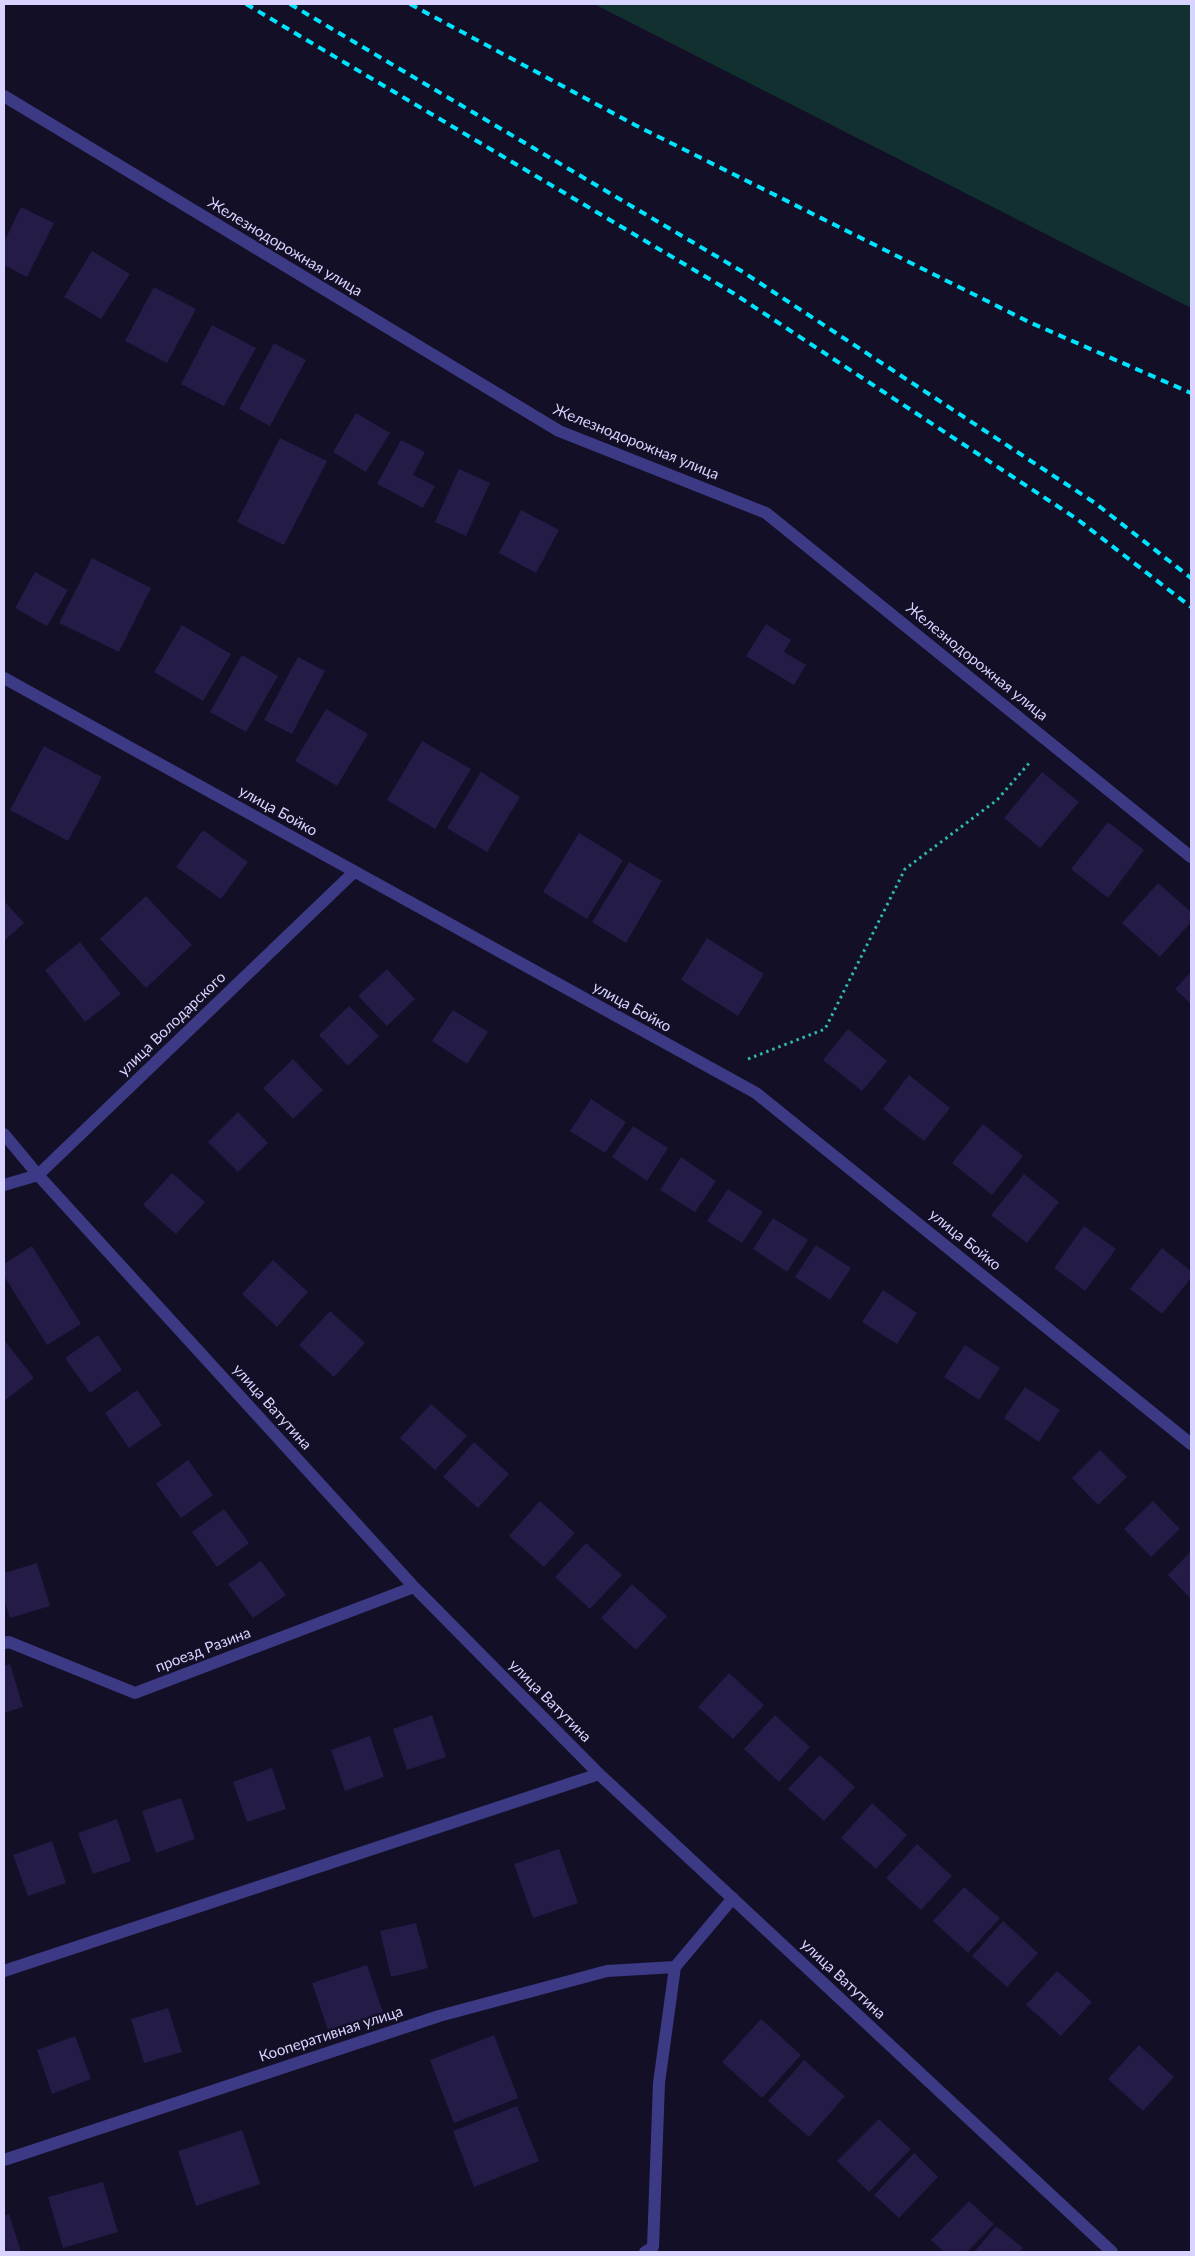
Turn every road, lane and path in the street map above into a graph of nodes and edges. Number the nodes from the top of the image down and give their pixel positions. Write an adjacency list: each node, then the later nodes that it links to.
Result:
1 (4, 96): 3 (street, Железнодорожная улица)
2 (4, 678): 5 (street, улица Бойко)
3 (1049, 740): 4 (street, Железнодорожная улица); 6 (path)
4 (1191, 857)
5 (354, 872): 6 (street, улица Бойко); 8 (street, улица Володарского)
6 (717, 1072): 10 (street, улица Бойко)
7 (4, 1134): 8 (street, улица Ватутина)
8 (38, 1175): 9 (street, улица Володарского); 11 (street, улица Ватутина)
9 (4, 1185)
10 (1191, 1444)
11 (414, 1587): 12 (street, проезд Разина); 13 (street, улица Ватутина)
12 (4, 1643)
13 (599, 1774): 14 (street, улица Ватутина); 16 (street)
14 (733, 1898): 15 (street); 19 (street, улица Ватутина)
15 (675, 1967): 17 (street, Кооперативная улица); 18 (street)
16 (4, 1971)
17 (4, 2160)
18 (645, 2252)
19 (1112, 2252)

